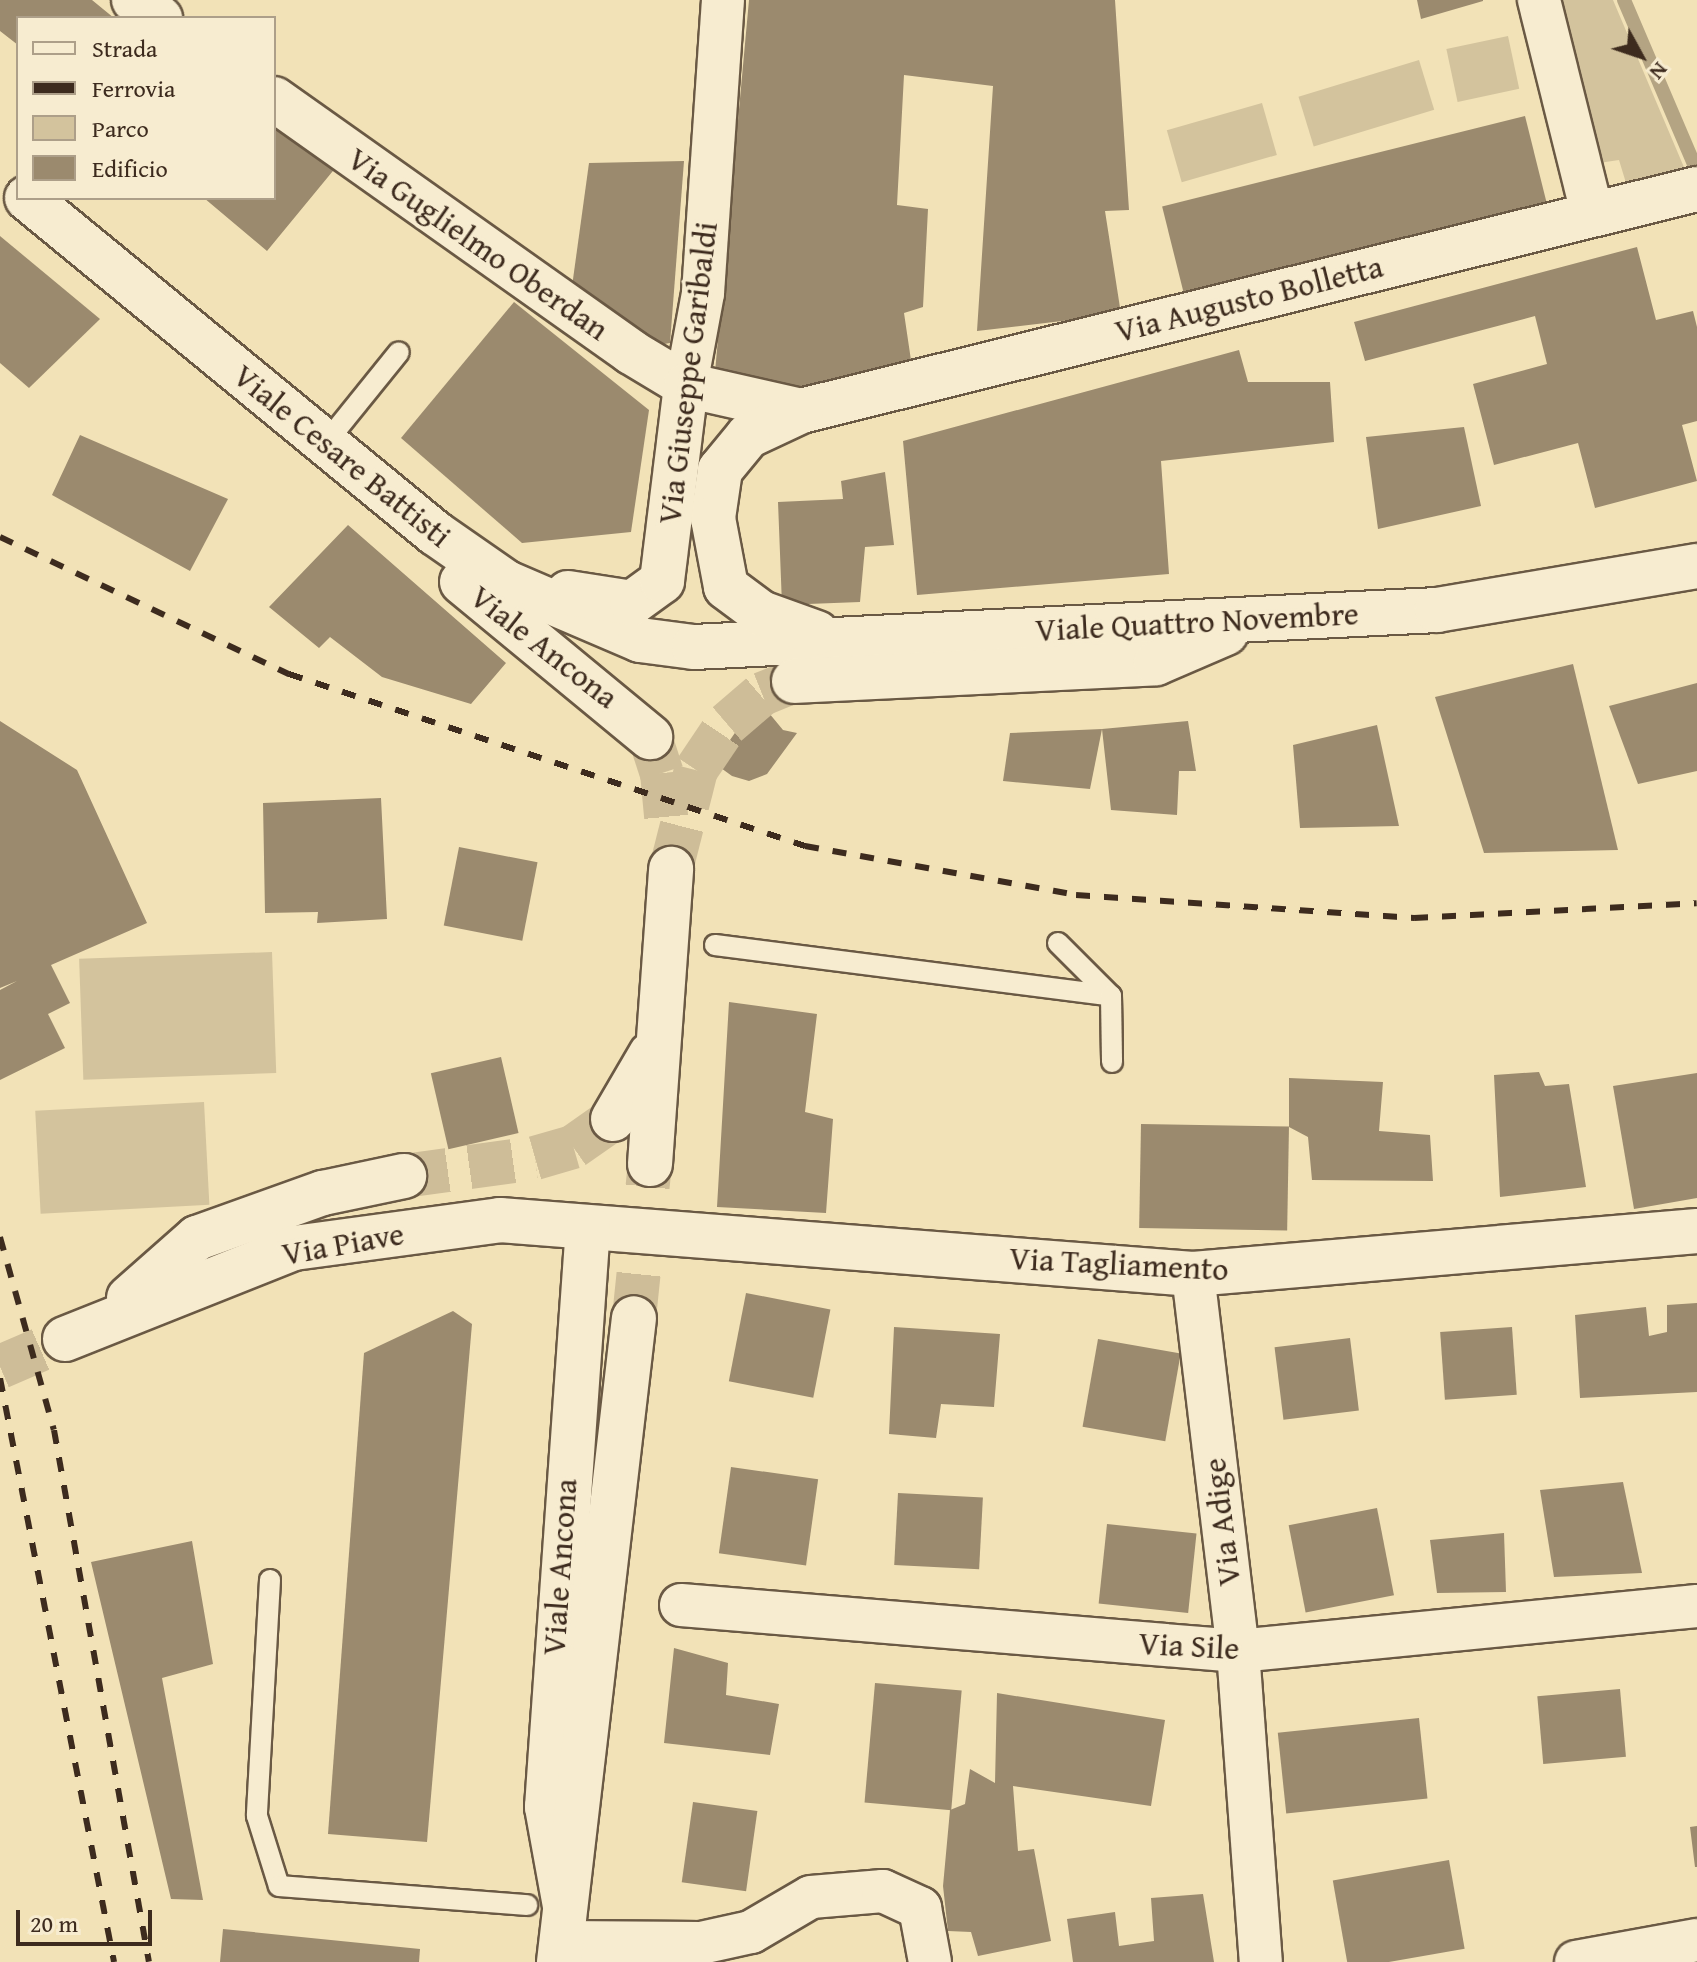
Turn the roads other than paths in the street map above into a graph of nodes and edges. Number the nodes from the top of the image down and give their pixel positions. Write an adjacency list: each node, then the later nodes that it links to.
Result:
1 (134, 0): 4 (main road)
2 (723, 0): 12 (street, Via Giuseppe Garibaldi)
3 (1539, 0): 10 (street)
4 (157, 16)
5 (276, 100): 12 (main road, Via Guglielmo Oberdan)
6 (0, 175): 7 (main road)
7 (16, 188)
8 (1697, 189): 10 (main road, Via Augusto Bolletta)
9 (29, 200): 14 (main road, Viale Cesare Battisti)
10 (1592, 213): 13 (main road, Via Augusto Bolletta)
11 (399, 352): 14 (lane)
12 (686, 385): 13 (main road, Via Augusto Bolletta); 16 (main road, Via Giuseppe Garibaldi)
13 (801, 411): 18 (main road, Via Augusto Bolletta)
14 (313, 436): 16 (main road, Viale Cesare Battisti); 21 (main road, Viale Ancona)
15 (1697, 566): 17 (main road, Viale Quattro Novembre)
16 (507, 583): 19 (main road, Viale Cesare Battisti)
17 (1253, 622): 18 (main road, Viale Quattro Novembre); 20 (main road)
18 (829, 637): 19 (main road, Viale Quattro Novembre)
19 (694, 647)
20 (794, 681)
21 (650, 737)
22 (671, 869): 26 (main road)
23 (1058, 943): 25 (lane)
24 (715, 945): 25 (lane)
25 (1111, 996): 27 (lane)
26 (659, 1037): 28 (main road); 29 (main road)
27 (1112, 1062)
28 (613, 1119)
29 (650, 1164)
30 (404, 1176): 34 (main road)
31 (588, 1227): 33 (main road, Via Tagliamento); 34 (main road, Via Piave); 41 (main road, Viale Ancona)
32 (1697, 1231): 33 (main road, Via Tagliamento)
33 (1193, 1274): 40 (street, Via Adige)
34 (110, 1315): 36 (main road, Via Piave)
35 (634, 1318): 41 (main road, Viale Ancona)
36 (65, 1339)
37 (270, 1580): 41 (lane)
38 (681, 1605): 40 (street, Via Sile)
39 (1697, 1606): 40 (street, Via Sile)
40 (1238, 1651): 44 (street, Via Adige)
41 (553, 1929): 43 (street)
42 (1697, 1940): 45 (street)
43 (930, 1962)
44 (1261, 1962)
45 (1576, 1962)

